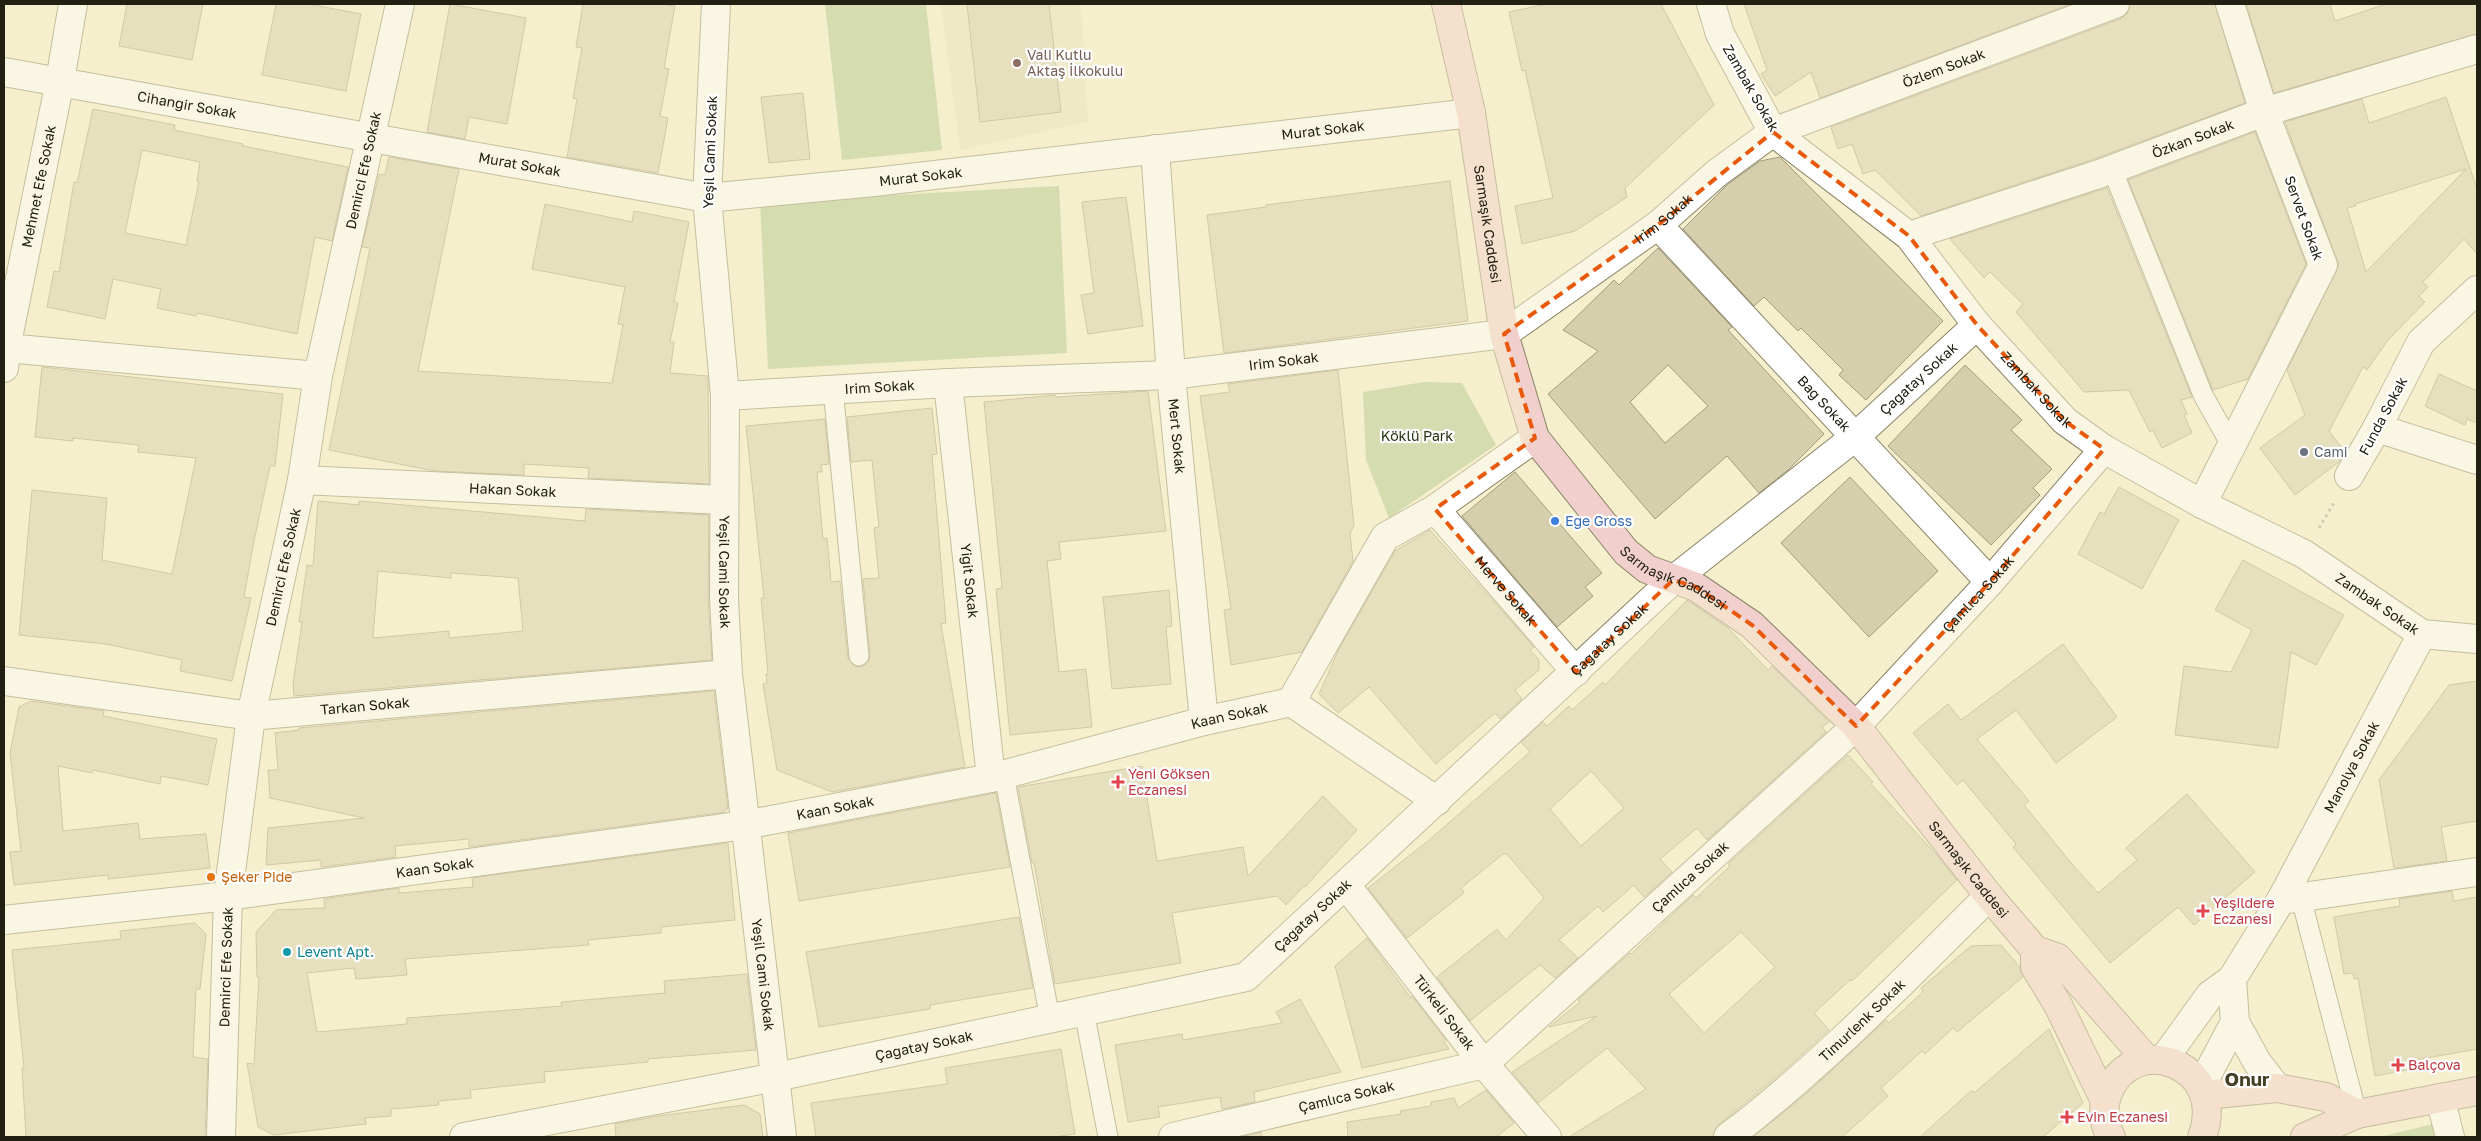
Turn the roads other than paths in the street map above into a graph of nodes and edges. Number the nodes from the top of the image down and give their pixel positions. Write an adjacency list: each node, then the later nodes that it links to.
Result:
1 (73, 4): 10 (street, Mehmet Efe Sokak)
2 (400, 4): 14 (street, Demirci Efe Sokak)
3 (716, 4): 17 (street, Yeşil Cami Sokak)
4 (1446, 4): 12 (main road, Sarmaşık Caddesi)
5 (1711, 4): 13 (street, Zambak Sokak)
6 (2115, 4): 13 (street, Özlem Sokak)
7 (2230, 4): 11 (street, Servet Sokak)
8 (2477, 49): 11 (street, Özkan Sokak)
9 (4, 72): 10 (street, Cihangir Sokak)
10 (60, 80): 14 (street, Cihangir Sokak); 23 (street, Mehmet Efe Sokak)
11 (2264, 112): 16 (street, Özkan Sokak); 32 (street, Servet Sokak)
12 (1471, 113): 15 (street, Murat Sokak); 22 (main road, Sarmaşık Caddesi)
13 (1773, 132): 18 (street, Irim Sokak); 19 (street, Zambak Sokak)
14 (372, 138): 17 (street, Murat Sokak); 25 (street, Demirci Efe Sokak)
15 (1154, 149): 17 (street, Murat Sokak); 24 (street, Mert Sokak)
16 (2112, 169): 19 (street, Özkan Sokak); 32 (lane)
17 (706, 198): 28 (street, Yeşil Cami Sokak)
18 (1658, 225): 22 (street, Irim Sokak); 30 (street, Bağ Sokak)
19 (1909, 236): 21 (street, Zambak Sokak)
20 (2477, 290): 29 (street, Funda Sokak)
21 (1978, 325): 30 (street, Çağatay Sokak); 33 (street, Zambak Sokak)
22 (1504, 334): 24 (street, Irim Sokak); 31 (main road, Sarmaşık Caddesi)
23 (5, 358): 25 (street)
24 (1171, 374): 26 (street, Irim Sokak); 50 (street, Mert Sokak)
25 (318, 376): 36 (street, Demirci Efe Sokak)
26 (948, 383): 27 (street, Irim Sokak); 52 (street, Yiğit Sokak)
27 (833, 389): 28 (street, Irim Sokak); 44 (lane)
28 (725, 396): 37 (street, Yeşil Cami Sokak)
29 (2377, 428): 34 (street); 35 (street, Funda Sokak)
30 (1855, 437): 40 (street, Çağatay Sokak); 41 (street, Bağ Sokak)
31 (1535, 438): 39 (street); 40 (main road, Sarmaşık Caddesi)
32 (2232, 445): 38 (street, Servet Sokak)
33 (2104, 449): 38 (street, Zambak Sokak); 41 (street, Çamlıca Sokak)
34 (2477, 460)
35 (2349, 476)
36 (302, 480): 37 (street, Hakan Sokak); 49 (street, Demirci Efe Sokak)
37 (724, 500): 46 (street, Yeşil Cami Sokak)
38 (2202, 504): 42 (street, Zambak Sokak)
39 (1435, 508): 45 (street, Merve Sokak); 48 (street)
40 (1673, 580): 45 (street, Çağatay Sokak); 51 (main road, Sarmaşık Caddesi)
41 (1990, 582): 51 (street, Çamlıca Sokak)
42 (2422, 634): 43 (street, Zambak Sokak); 59 (street, Manolya Sokak)
43 (2477, 639)
44 (859, 656)
45 (1576, 672): 53 (street, Çağatay Sokak)
46 (728, 674): 49 (street, Tarkan Sokak); 54 (street, Yeşil Cami Sokak)
47 (4, 681): 49 (street, Tarkan Sokak)
48 (1291, 702): 50 (street, Kaan Sokak); 53 (street)
49 (251, 716): 57 (street, Demirci Efe Sokak)
50 (1204, 721): 52 (street, Kaan Sokak)
51 (1856, 726): 58 (main road, Sarmaşık Caddesi); 67 (street, Çamlıca Sokak)
52 (998, 777): 54 (street, Kaan Sokak); 64 (lane)
53 (1437, 801): 56 (street, Çağatay Sokak)
54 (745, 825): 57 (street, Kaan Sokak); 68 (street, Yeşil Cami Sokak)
55 (2477, 872): 59 (street)
56 (1346, 885): 63 (street, Çağatay Sokak); 67 (street, Türkeli Sokak)
57 (228, 896): 60 (street, Kaan Sokak); 76 (street, Demirci Efe Sokak)
58 (1989, 896): 61 (main road, Sarmaşık Caddesi); 82 (street, Timurlenk Sokak)
59 (2291, 899): 62 (street, Manolya Sokak); 74 (lane)
60 (4, 920)
61 (2035, 950): 66 (main road, Sarmaşık Caddesi); 73 (main road)
62 (2232, 979): 65 (street); 66 (street, Manolya Sokak)
63 (1084, 1011): 64 (street, Çağatay Sokak); 79 (lane)
64 (1050, 1019): 68 (street, Çağatay Sokak)
65 (2235, 1022): 69 (street); 70 (street)
66 (2155, 1060): 70 (main road); 73 (main road)
67 (1484, 1064): 80 (street, Çamlıca Sokak); 81 (street, Türkeli Sokak)
68 (776, 1076): 77 (street, Çağatay Sokak); 78 (street, Yeşil Cami Sokak)
69 (2277, 1088): 70 (main road); 74 (main road)
70 (2203, 1091): 83 (main road)
71 (2477, 1091): 72 (main road)
72 (2440, 1098): 74 (main road); 85 (street)
73 (2105, 1101): 75 (main road)
74 (2357, 1114): 84 (main road)
75 (2106, 1135)
76 (221, 1137)
77 (464, 1137)
78 (782, 1137)
79 (1108, 1137)
80 (1173, 1137)
81 (1547, 1137)
82 (1728, 1137)
83 (2202, 1137)
84 (2305, 1137)
85 (2450, 1137)

